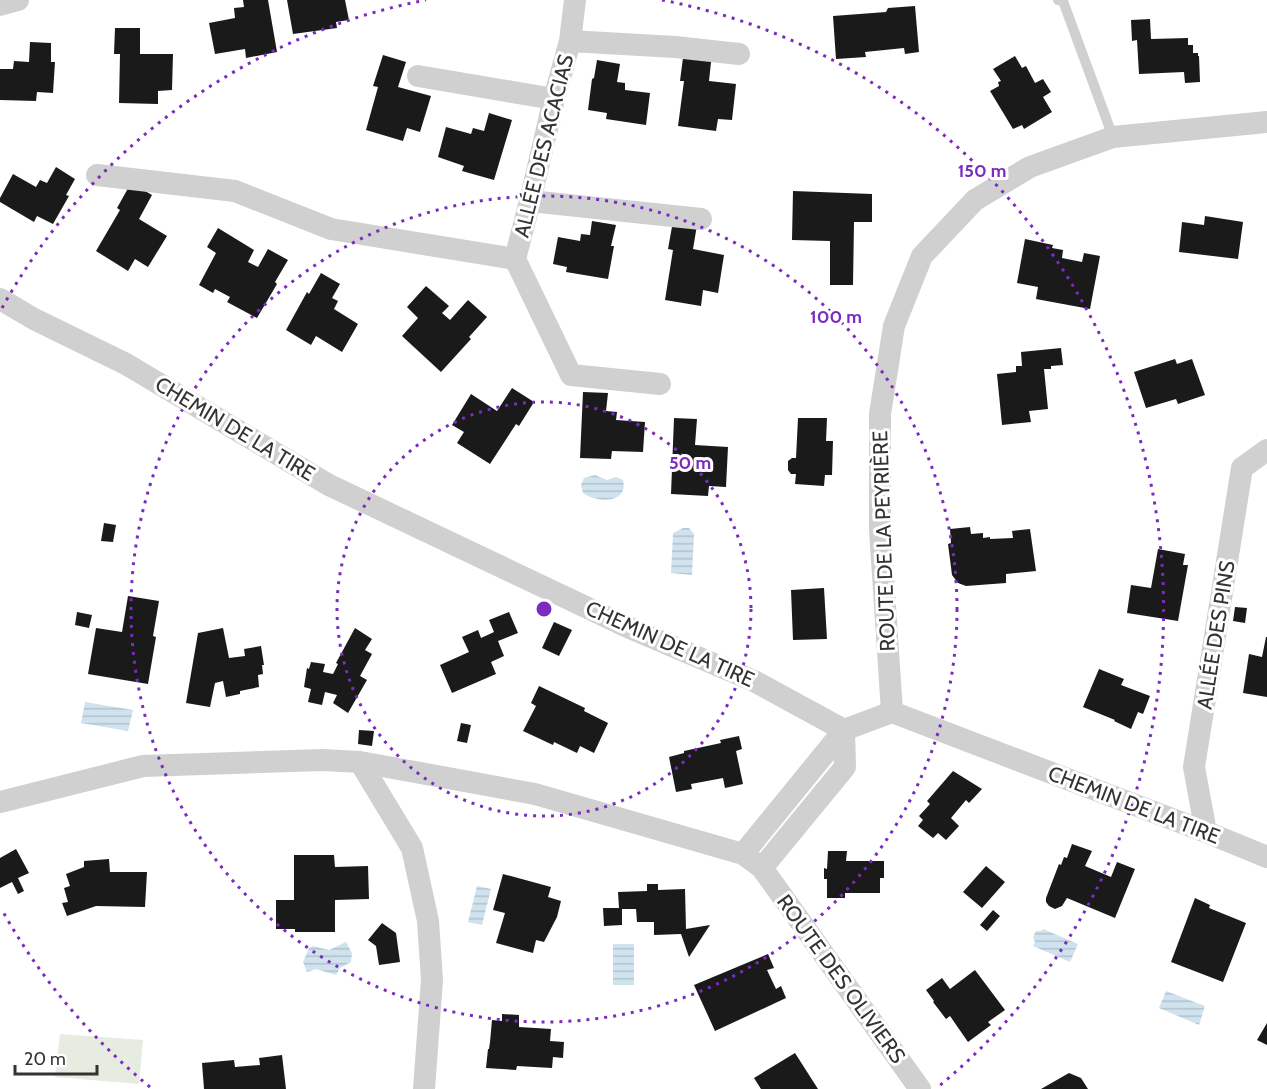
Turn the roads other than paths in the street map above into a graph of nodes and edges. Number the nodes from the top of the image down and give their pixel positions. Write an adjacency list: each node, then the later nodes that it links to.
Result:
1 (18, 0): 4 (street)
2 (575, 0): 5 (street, ALLÉE DES ACACIAS)
3 (1058, 0): 10 (lane)
4 (0, 5)
5 (570, 41): 6 (street); 8 (street, ALLÉE DES ACACIAS)
6 (739, 54)
7 (418, 76): 8 (street)
8 (554, 99): 12 (street, ALLÉE DES ACACIAS)
9 (1267, 122): 10 (street, ROUTE DE LA PEYRIÈRE)
10 (1113, 138): 18 (street, ROUTE DE LA PEYRIÈRE)
11 (98, 175): 14 (street, ALLÉE DES ACACIAS)
12 (530, 201): 13 (street); 14 (street, ALLÉE DES ACACIAS)
13 (701, 219)
14 (515, 259): 16 (street)
15 (0, 298): 19 (street, CHEMIN DE LA TIRE)
16 (660, 384)
17 (1267, 450): 22 (street, ALLÉE DES PINS)
18 (892, 712): 19 (street); 22 (street, CHEMIN DE LA TIRE)
19 (844, 730): 23 (street); 25 (street)
20 (360, 762): 21 (street); 23 (street); 26 (street)
21 (0, 802)
22 (1206, 832): 24 (street, CHEMIN DE LA TIRE)
23 (743, 854): 25 (street, ROUTE DES OLIVIERS)
24 (1267, 857)
25 (762, 868): 27 (street, ROUTE DES OLIVIERS)
26 (424, 1089)
27 (920, 1089)

